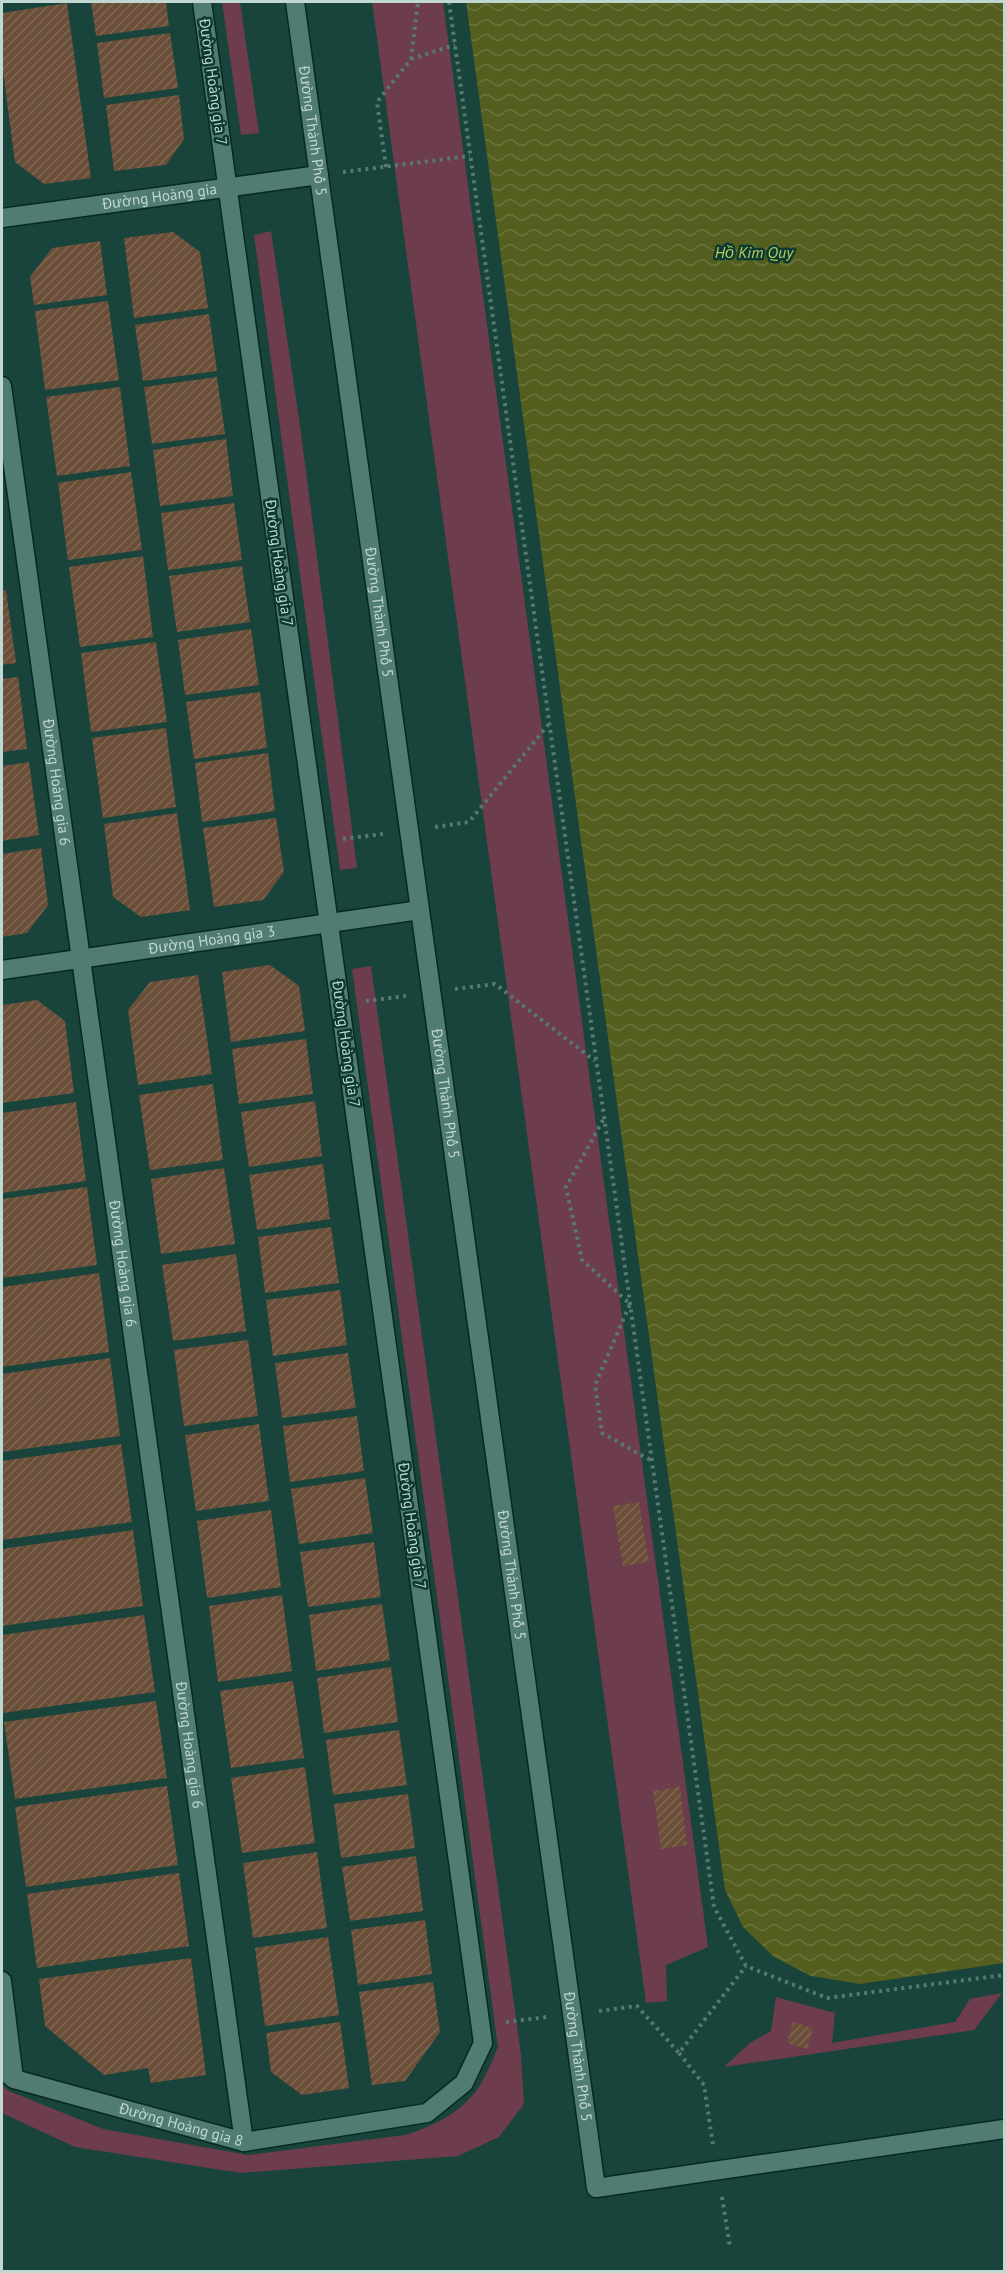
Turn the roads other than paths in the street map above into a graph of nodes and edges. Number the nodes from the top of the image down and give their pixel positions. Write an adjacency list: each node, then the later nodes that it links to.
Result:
1 (202, 2): 4 (street, Đường Hoàng gia 7)
2 (295, 2): 3 (street, Đường Thành Phố 5)
3 (319, 175): 4 (street, Đường Hoàng gia); 8 (street, Đường Thành Phố 5)
4 (227, 187): 5 (street, Đường Hoàng gia); 9 (street, Đường Hoàng gia 7)
5 (2, 218)
6 (2, 386): 7 (street, Đường Hoàng gia 6)
7 (6, 459): 10 (street, Đường Hoàng gia 6)
8 (420, 910): 9 (street, Đường Hoàng gia 3); 15 (street, Đường Thành Phố 5)
9 (329, 924): 10 (street, Đường Hoàng gia 3); 14 (street, Đường Hoàng gia 7)
10 (81, 958): 11 (street, Đường Hoàng gia 3); 16 (street, Đường Hoàng gia 6)
11 (2, 970)
12 (2, 1981): 13 (street)
13 (8, 2074): 16 (street, Đường Hoàng gia 8)
14 (464, 2083): 16 (street, Đường Hoàng gia 8)
15 (1005, 2129)
16 (244, 2142)

